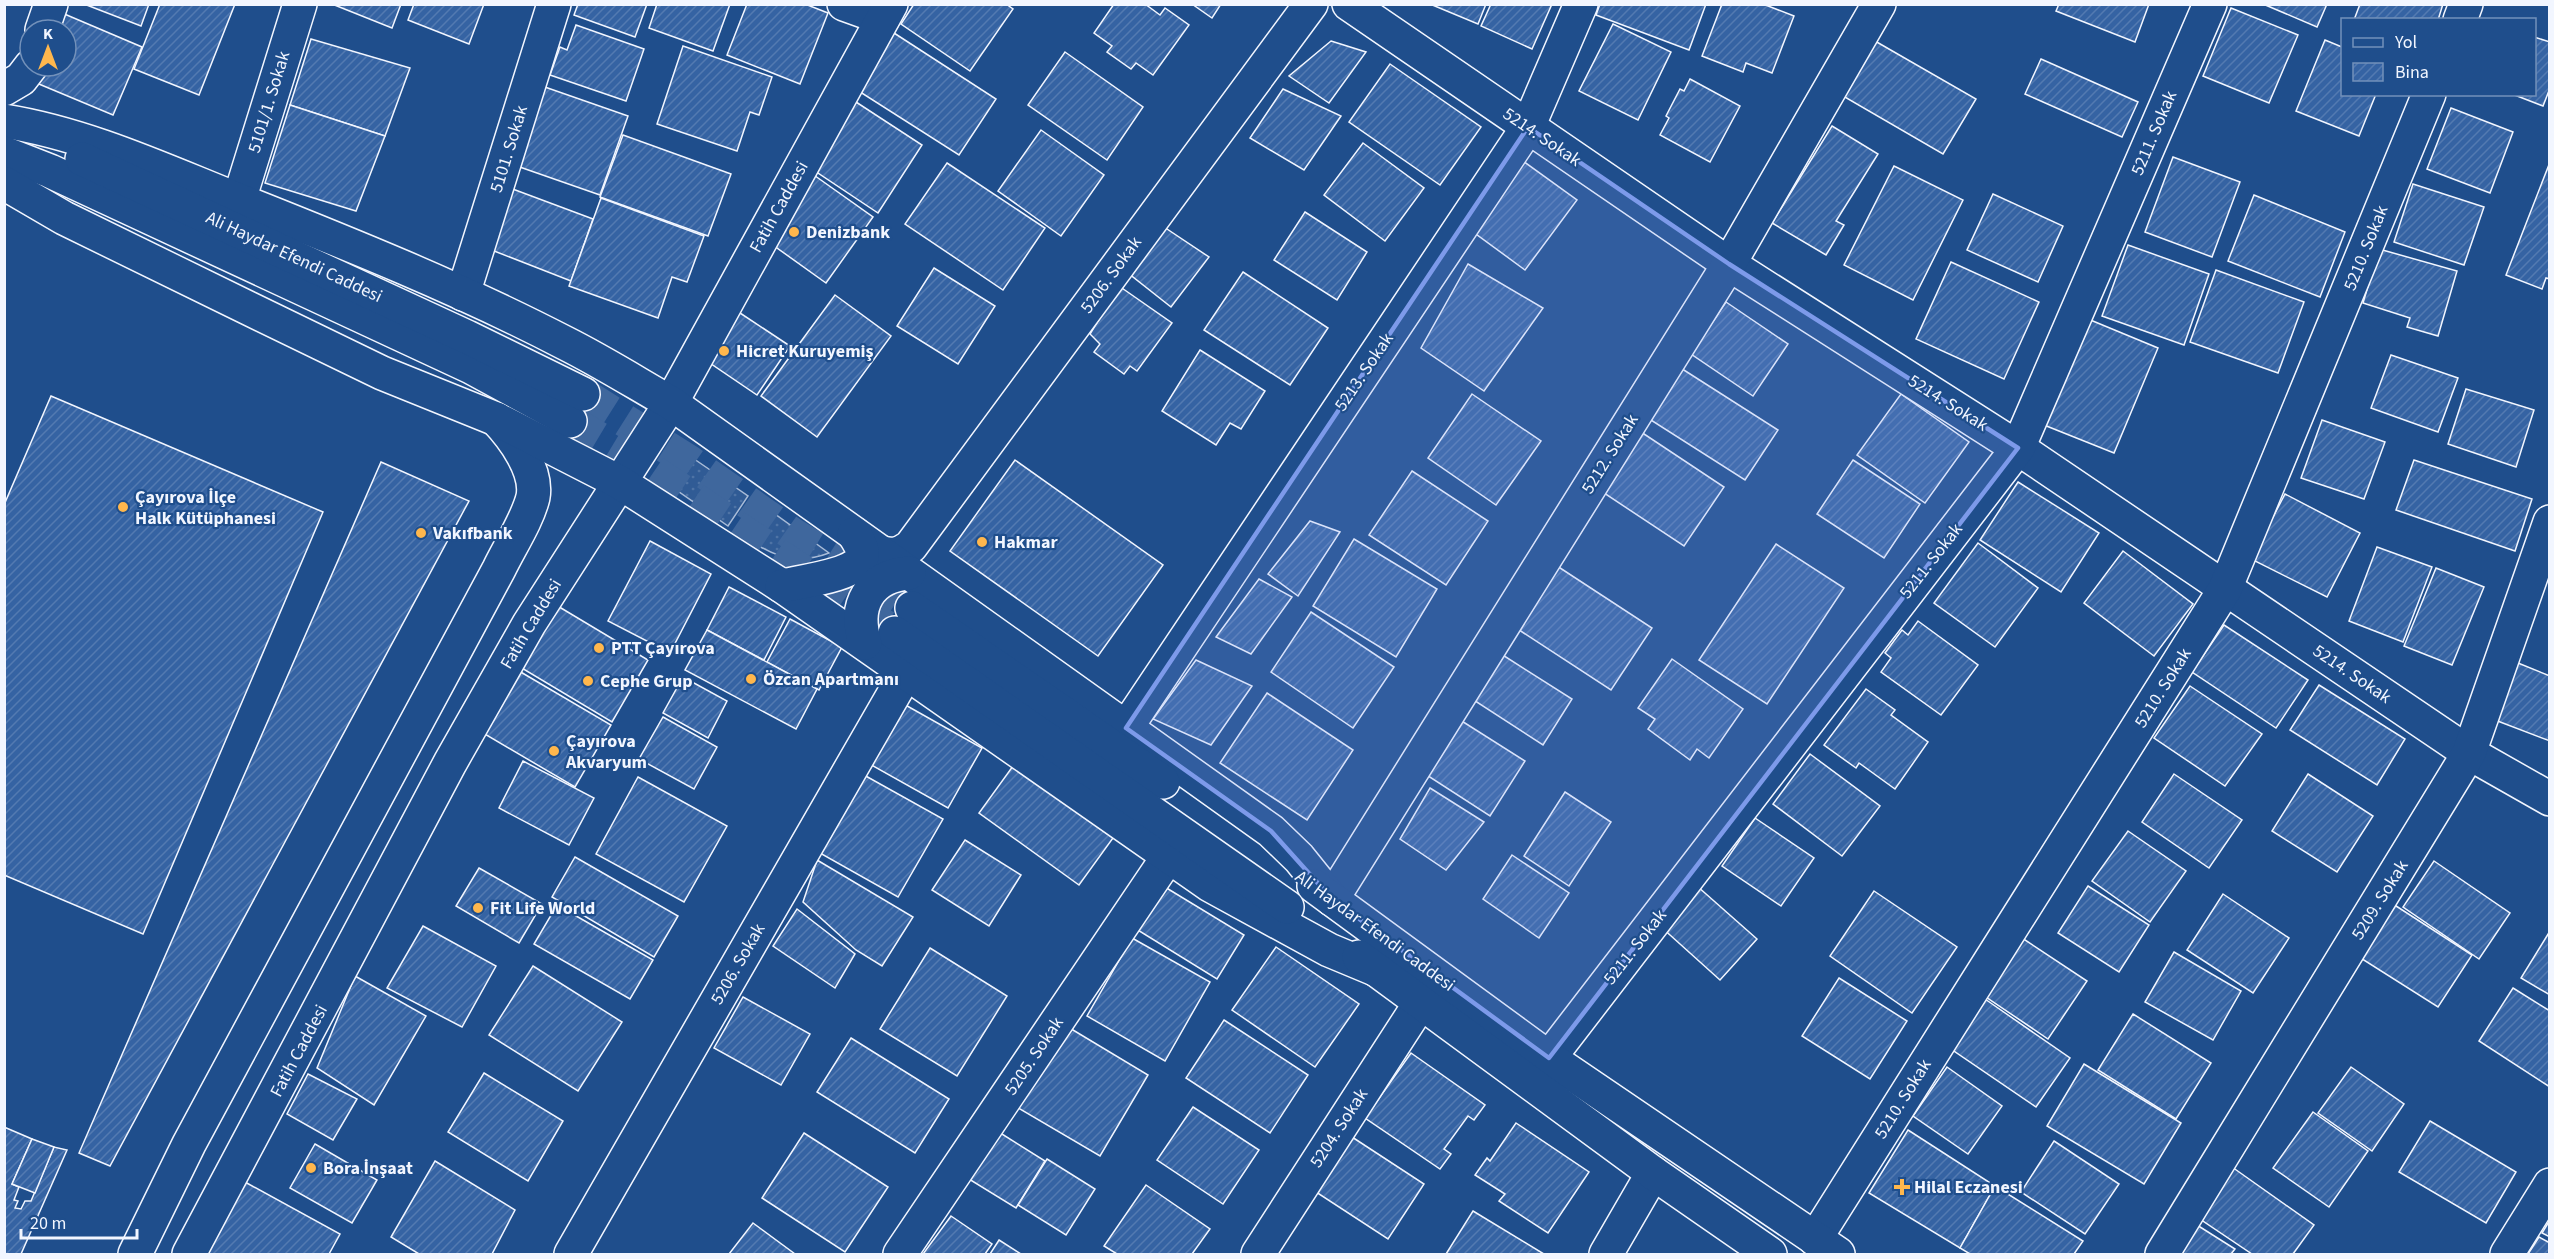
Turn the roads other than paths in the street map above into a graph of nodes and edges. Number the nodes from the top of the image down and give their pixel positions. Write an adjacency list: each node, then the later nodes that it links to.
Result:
1 (300, 4): 17 (street, 5101/1. Sokak)
2 (554, 4): 19 (street, 5101. Sokak)
3 (844, 4): 9 (street)
4 (1311, 4): 25 (street, 5206. Sokak)
5 (1349, 4): 14 (street, 5214. Sokak)
6 (1581, 4): 14 (street, 5213. Sokak)
7 (1879, 4): 18 (street, 5212. Sokak)
8 (2210, 4): 22 (street, 5211. Sokak)
9 (887, 11): 20 (street, Fatih Caddesi)
10 (22, 78): 11 (street)
11 (4, 89)
12 (2428, 96): 27 (street, 5210. Sokak)
13 (4, 123): 15 (street, Ali Haydar Efendi Caddesi); 17 (street)
14 (1528, 127): 18 (street, 5214. Sokak); 30 (street, 5213. Sokak)
15 (4, 153)
16 (4, 183): 21 (street)
17 (239, 200): 19 (street)
18 (1729, 264): 22 (street, 5214. Sokak); 34 (street, 5212. Sokak)
19 (463, 294): 20 (street)
20 (672, 403): 23 (street, Fatih Caddesi); 25 (street)
21 (496, 419): 23 (street); 41 (street)
22 (2018, 448): 27 (street, 5214. Sokak); 37 (street, 5211. Sokak)
23 (619, 482): 26 (street); 42 (street, Fatih Caddesi)
24 (2550, 522): 31 (street, 5209. Sokak)
25 (884, 553): 26 (street); 28 (street); 30 (street)
26 (782, 586): 28 (street)
27 (2225, 589): 31 (street, 5214. Sokak); 40 (street, 5210. Sokak)
28 (891, 628): 29 (street); 34 (street, Ali Haydar Efendi Caddesi); 35 (street, Ali Haydar Efendi Caddesi)
29 (906, 673): 33 (street); 43 (street, 5206. Sokak)
30 (1126, 728): 34 (street)
31 (2469, 753): 32 (street, 5214. Sokak); 48 (street, 5209. Sokak)
32 (2550, 799)
33 (1168, 857): 35 (street); 44 (street, 5205. Sokak)
34 (1332, 898): 37 (street, Ali Haydar Efendi Caddesi)
35 (1377, 970): 36 (street, Ali Haydar Efendi Caddesi)
36 (1421, 1002): 38 (street, Ali Haydar Efendi Caddesi); 45 (street, 5204. Sokak)
37 (1549, 1058): 40 (street, Ali Haydar Efendi Caddesi)
38 (1653, 1173): 46 (street); 47 (street, Ali Haydar Efendi Caddesi)
39 (2550, 1185): 49 (street)
40 (1826, 1246)
41 (135, 1254)
42 (189, 1254)
43 (571, 1254)
44 (900, 1254)
45 (1258, 1254)
46 (1606, 1254)
47 (1770, 1254)
48 (2162, 1254)
49 (2507, 1254)

